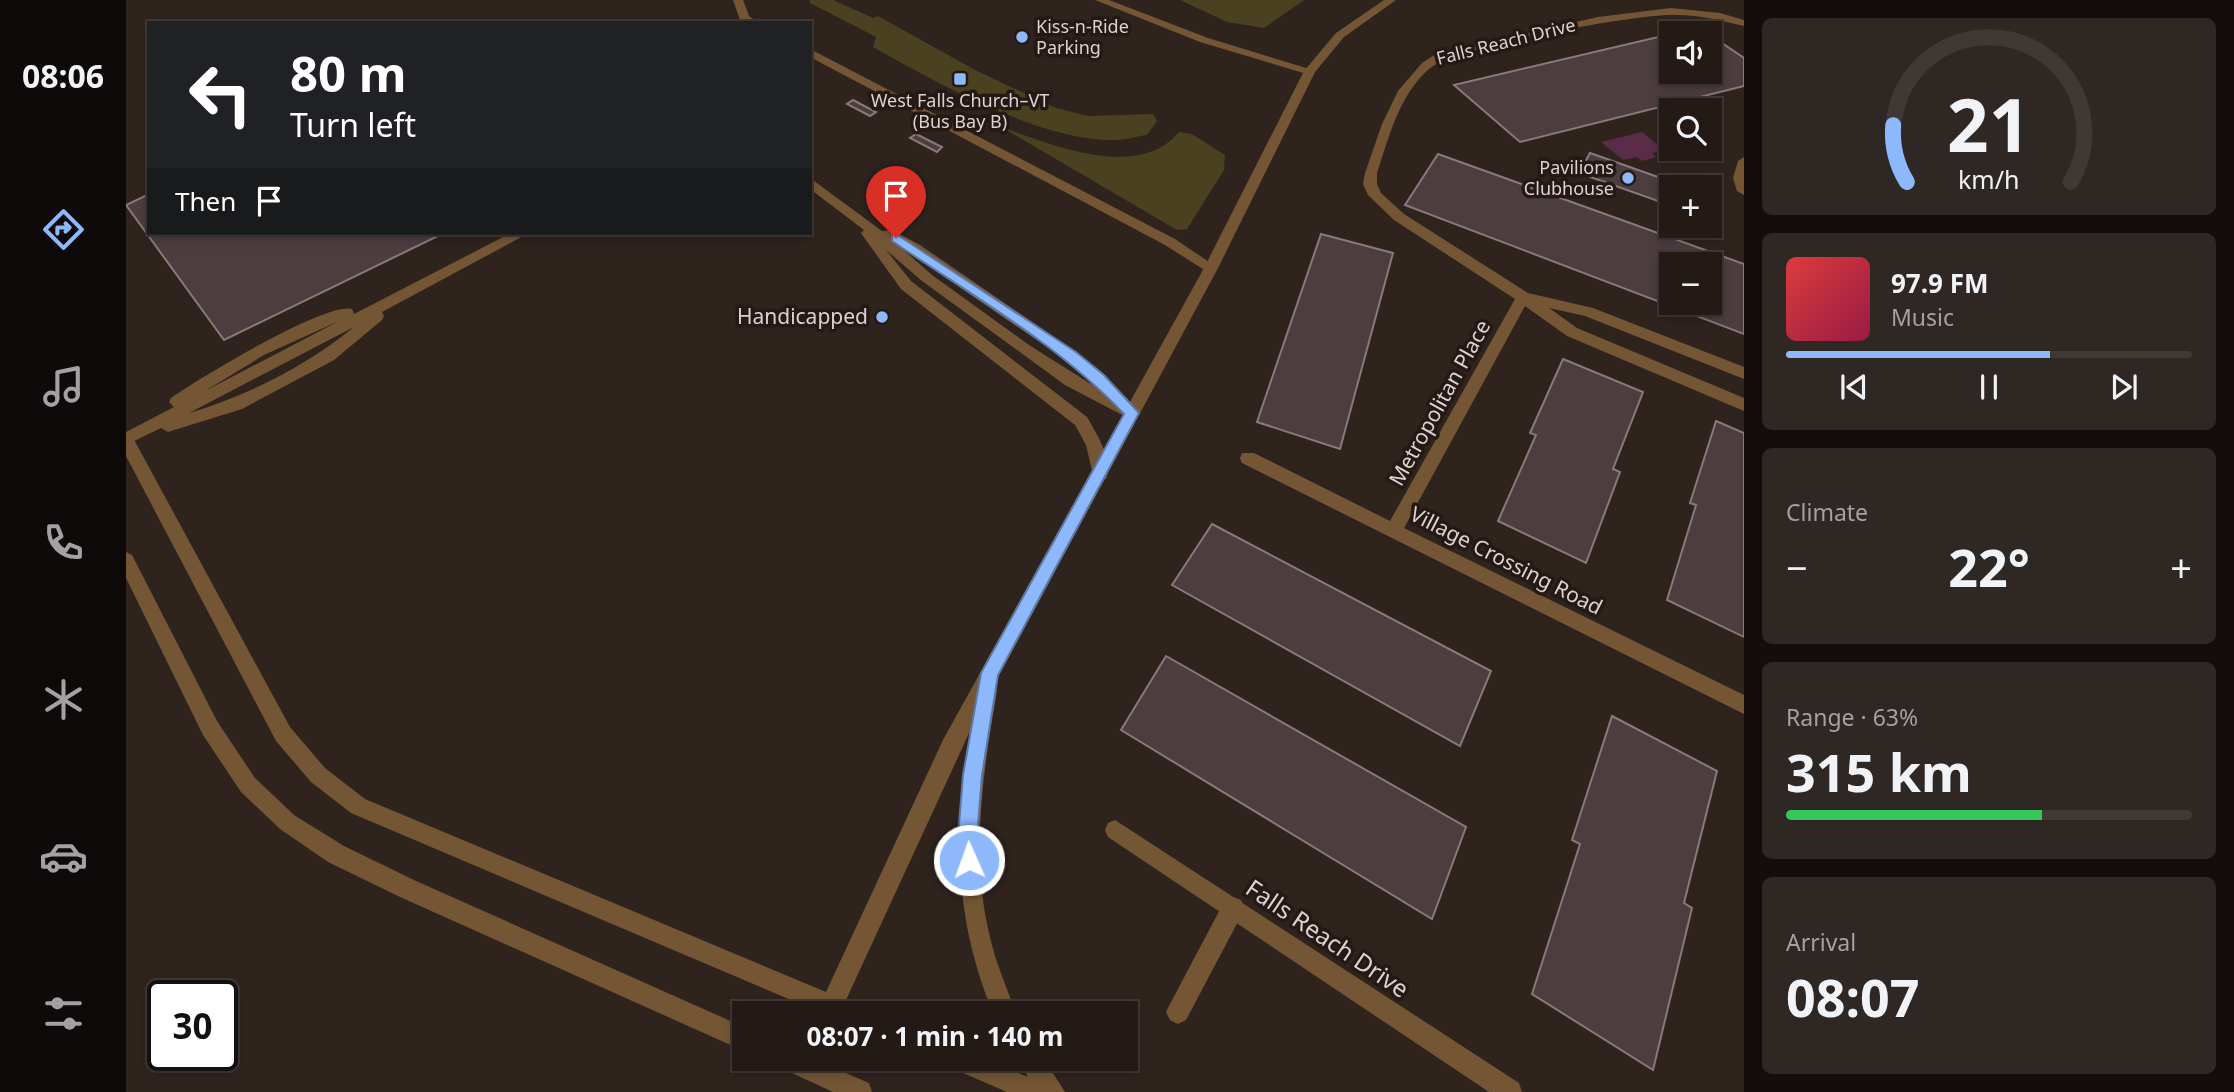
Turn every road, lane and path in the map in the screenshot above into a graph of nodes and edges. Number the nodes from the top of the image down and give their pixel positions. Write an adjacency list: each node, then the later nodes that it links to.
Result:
1 (738, 0): 4 (street)
2 (1100, 0): 7 (street)
3 (1391, 0): 7 (street)
4 (750, 21)
5 (1744, 23): 14 (street, Falls Reach Drive)
6 (812, 53): 13 (street)
7 (1310, 71): 13 (street)
8 (1744, 161): 10 (street)
9 (812, 183): 11 (street)
10 (1744, 191)
11 (859, 218): 17 (street); 17 (street); 20 (street)
12 (518, 235): 18 (street)
13 (1211, 268): 17 (street)
14 (1523, 297): 15 (street, Falls Reach Drive); 16 (street, Falls Reach Drive); 21 (street, Metropolitan Place)
15 (1744, 373)
16 (1744, 405)
17 (1132, 413): 20 (street)
18 (126, 439): 27 (street)
19 (1248, 458): 21 (street, Village Crossing Road)
20 (1100, 474): 23 (street)
21 (1394, 530): 24 (street, Village Crossing Road)
22 (126, 560): 31 (street)
23 (990, 673): 28 (street); 29 (street)
24 (1744, 705)
25 (1115, 830): 26 (street, Falls Reach Drive)
26 (1233, 908): 30 (street); 38 (street, Falls Reach Drive)
27 (813, 1001)
28 (840, 1001)
29 (1001, 1001)
30 (1178, 1012)
31 (732, 1034)
32 (819, 1071): 35 (street)
33 (986, 1071): 36 (street)
34 (1038, 1071): 37 (street)
35 (860, 1092)
36 (1036, 1092)
37 (1053, 1092)
38 (1510, 1092)

